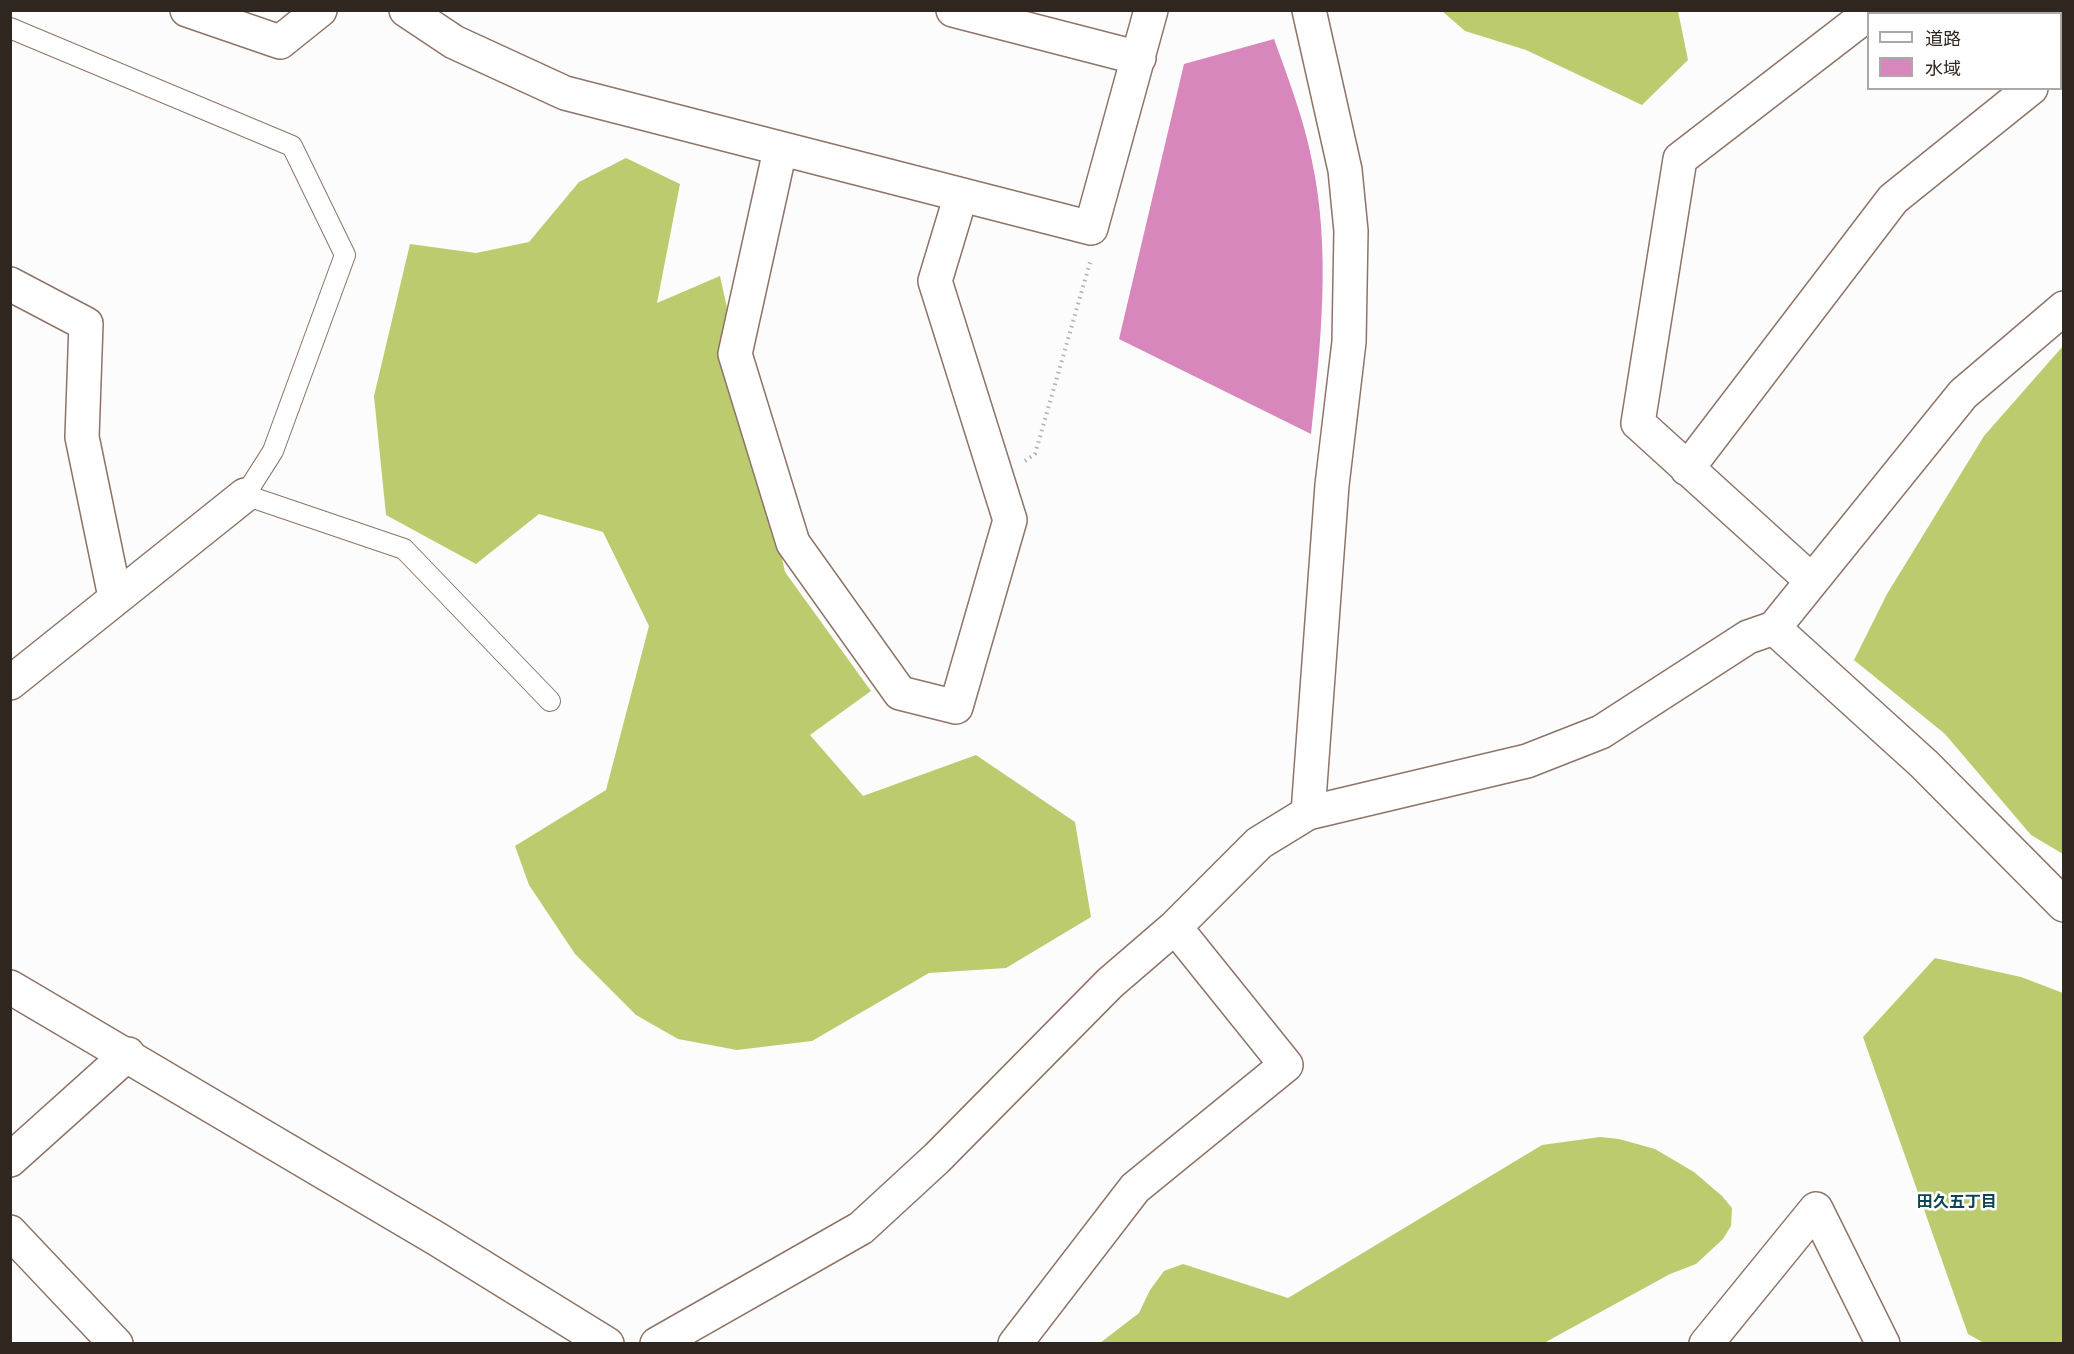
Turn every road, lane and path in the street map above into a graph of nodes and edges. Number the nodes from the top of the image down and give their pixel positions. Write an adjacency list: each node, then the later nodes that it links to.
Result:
1 (187, 10): 2 (street)
2 (320, 10)
3 (406, 10): 11 (street)
4 (953, 10): 9 (street)
5 (1151, 10): 9 (street)
6 (1309, 10): 24 (street)
7 (1867, 16): 16 (street)
8 (10, 28): 18 (lane)
9 (1139, 58): 13 (street)
10 (2028, 90): 16 (street)
11 (780, 150): 12 (street); 17 (street)
12 (961, 195): 13 (street); 17 (street)
13 (1091, 228): 17 (path)
14 (10, 284): 20 (street)
15 (2064, 308): 19 (street)
16 (1687, 469): 19 (street)
17 (997, 478)
18 (244, 495): 20 (street); 23 (lane)
19 (1812, 581): 21 (street)
20 (115, 597): 22 (street)
21 (1774, 628): 24 (street); 25 (street)
22 (10, 683)
23 (550, 701)
24 (1308, 813): 26 (street)
25 (2064, 905)
26 (1175, 927): 33 (street); 34 (street)
27 (10, 987): 28 (street)
28 (128, 1054): 29 (street); 32 (street)
29 (10, 1160)
30 (10, 1232): 31 (street)
31 (116, 1344)
32 (607, 1344)
33 (657, 1344)
34 (1015, 1344)
35 (1706, 1344): 36 (street)
36 (1883, 1344)

